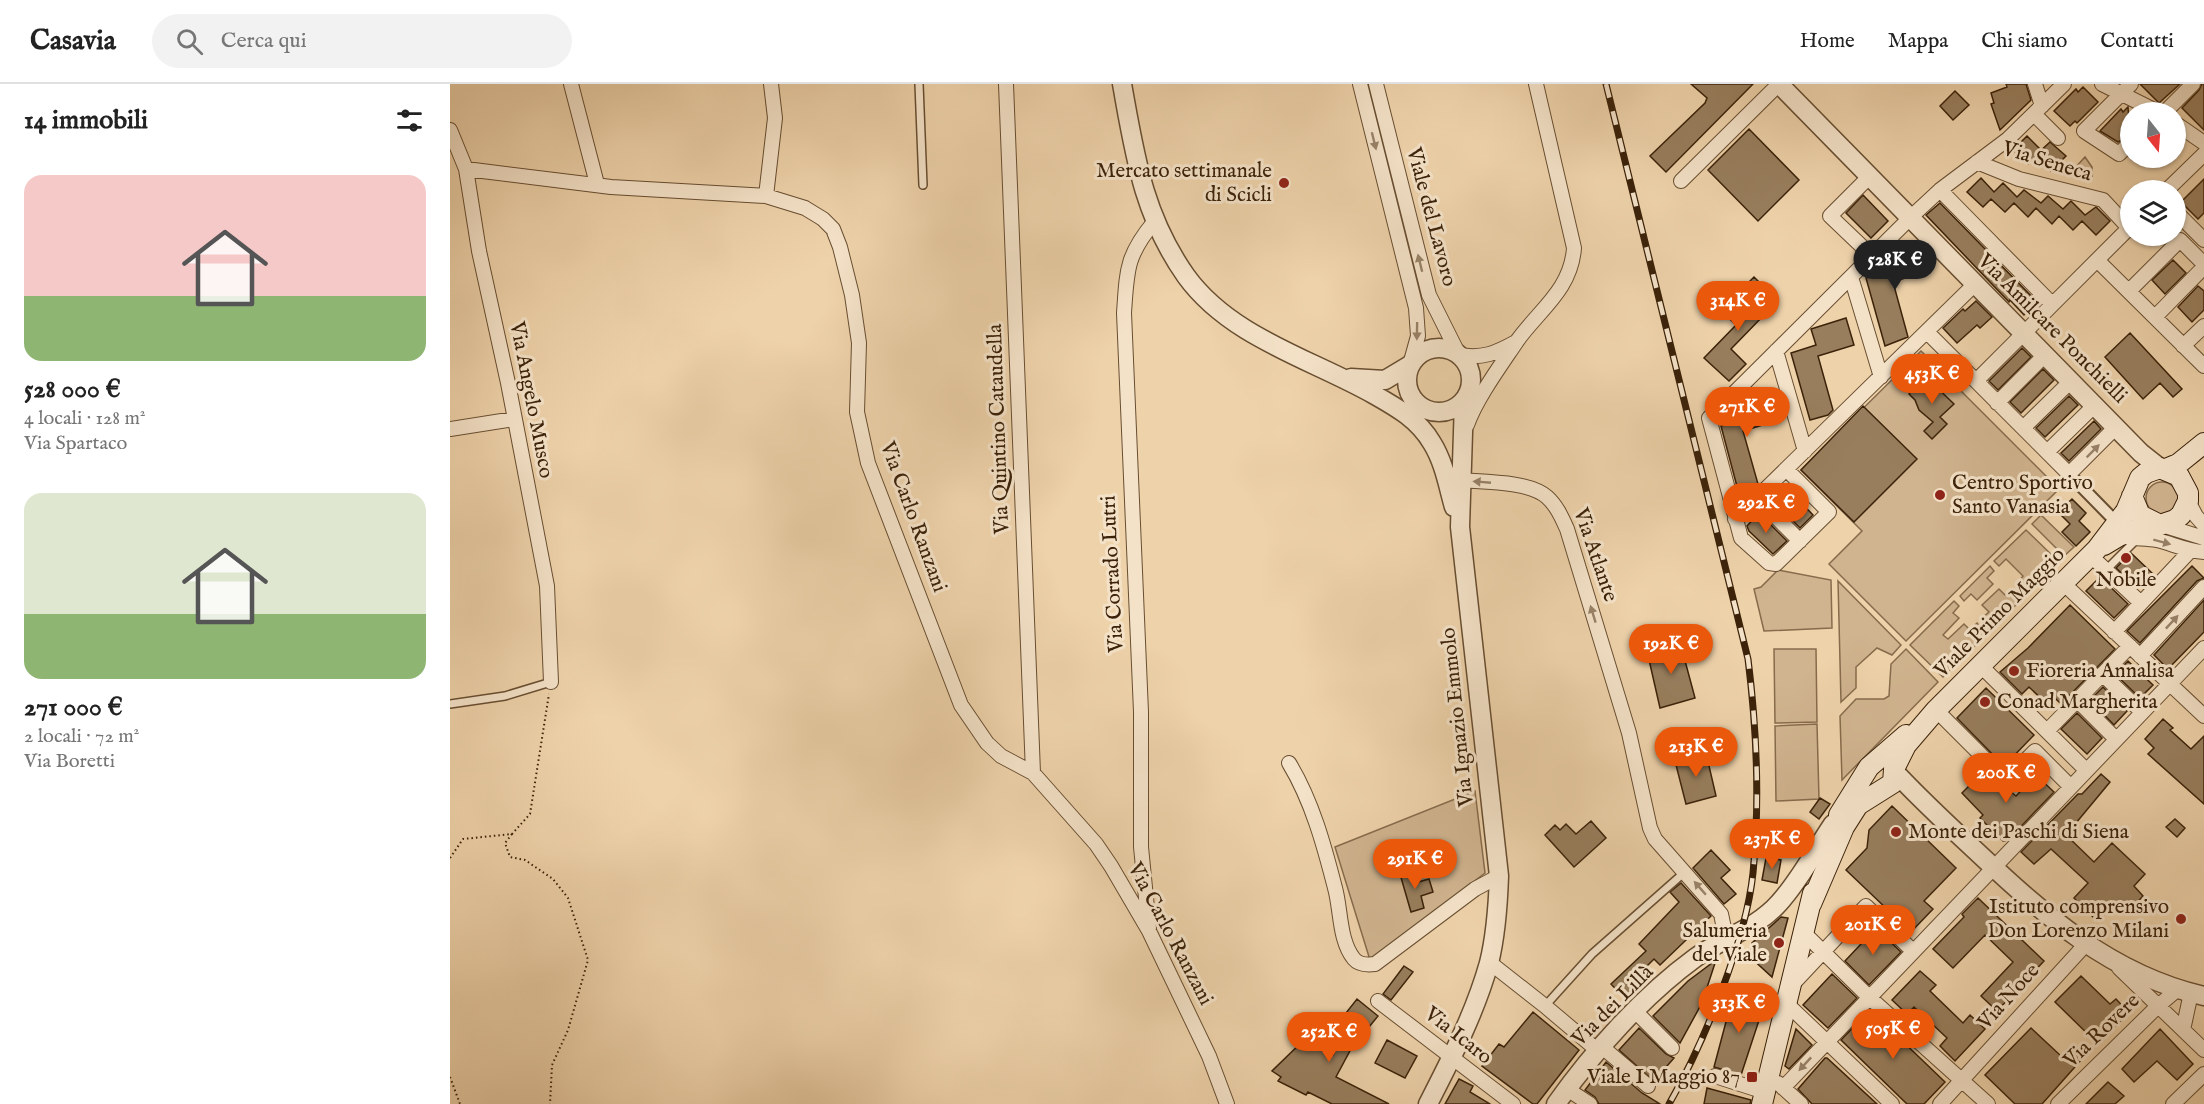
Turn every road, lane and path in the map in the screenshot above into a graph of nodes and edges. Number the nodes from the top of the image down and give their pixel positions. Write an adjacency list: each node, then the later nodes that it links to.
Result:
1 (571, 84): 28 (street)
2 (771, 84): 31 (street)
3 (919, 84): 29 (lane)
4 (1006, 84): 111 (street, Via Quintino Cataudella)
5 (1122, 84): 34 (street)
6 (1360, 84): 54 (street, one-way to 54)
7 (1376, 84): 52 (street, Viale del Lavoro, one-way to 7)
8 (1536, 84): 49 (street)
9 (1779, 84): 25 (street, Via Amilcare Ponchielli); 27 (street)
10 (2036, 84): 17 (street)
11 (2064, 84): 17 (street)
12 (2102, 84): 14 (street)
13 (2193, 84): 16 (street)
14 (2126, 89): 15 (street); 22 (street)
15 (2144, 102)
16 (2175, 102)
17 (2038, 110): 20 (street); 23 (street)
18 (450, 130): 24 (street, Via Angelo Musco)
19 (2186, 134): 21 (street)
20 (2058, 138)
21 (2204, 152): 26 (street)
22 (2120, 153)
23 (1977, 162): 30 (street); 33 (street, Via Seneca)
24 (466, 168): 28 (street, Via Carlo Ranzani); 65 (street, Via Angelo Musco)
25 (1870, 176): 32 (street, Via Amilcare Ponchielli); 38 (street)
26 (2177, 180)
27 (1681, 181)
28 (597, 184): 31 (street, Via Carlo Ranzani)
29 (923, 185)
30 (1940, 189): 32 (street); 44 (street)
31 (766, 196): 111 (street, Via Carlo Ranzani)
32 (1911, 217): 38 (street); 42 (street, Via Amilcare Ponchielli)
33 (2120, 218)
34 (1154, 222): 57 (street); 122 (street, Via Corrado Lutri)
35 (2186, 222): 37 (street)
36 (2120, 238): 39 (street)
37 (2204, 239)
38 (1872, 256): 41 (street)
39 (2097, 260): 43 (street); 44 (street)
40 (2204, 266): 43 (street); 45 (street)
41 (1851, 277): 51 (street); 56 (street)
42 (1975, 284): 47 (street); 48 (street, Via Amilcare Ponchielli)
43 (2129, 291): 45 (street)
44 (2052, 304): 48 (street)
45 (2155, 317): 50 (street)
46 (2204, 326): 50 (street)
47 (1927, 332): 56 (street); 58 (street)
48 (2024, 333): 53 (street, Via Amilcare Ponchielli); 58 (street)
49 (1517, 341): 52 (street); 60 (street)
50 (2183, 346): 55 (street)
51 (1776, 351): 71 (street); 81 (street)
52 (1459, 355): 54 (street); 61 (street)
53 (2045, 355): 59 (street, Via Amilcare Ponchielli); 62 (street)
54 (1410, 365): 57 (street); 64 (street)
55 (2204, 366)
56 (1881, 376): 71 (street)
57 (1344, 377): 64 (street)
58 (1976, 381): 62 (street)
59 (2071, 381): 63 (street, Via Amilcare Ponchielli); 67 (street)
60 (1487, 387): 61 (street); 70 (street)
61 (1464, 401): 64 (street); 70 (street)
62 (1997, 403): 67 (street)
63 (2095, 405): 66 (street, Via Amilcare Ponchielli); 72 (street)
64 (1418, 410): 84 (street)
65 (514, 419): 68 (street); 99 (street, Via Angelo Musco)
66 (2116, 427): 75 (street); 76 (street, one-way to 66); 78 (street)
67 (2023, 428): 72 (street)
68 (450, 429)
69 (2204, 443): 75 (main road)
70 (1461, 445): 77 (street)
71 (1805, 451): 74 (street)
72 (2047, 452): 76 (street)
73 (2204, 452): 79 (main road)
74 (1786, 469): 80 (street); 86 (street)
75 (2163, 469): 78 (main road); 79 (main road)
76 (2066, 472): 85 (street)
77 (1460, 480): 84 (street); 118 (street, Via Atlante, one-way to 77)
78 (2134, 490): 82 (main road); 85 (main road)
79 (2188, 495): 82 (main road); 83 (street)
80 (1757, 498): 81 (street); 86 (street)
81 (1736, 519): 86 (street)
82 (2156, 524): 85 (main road, Viale Primo Maggio); 87 (street)
83 (2204, 525)
84 (1460, 526): 119 (street, Via Ignazio Emmolo)
85 (2124, 533): 88 (street, one-way to 88); 89 (main road, Viale Primo Maggio); 90 (lane)
86 (1797, 538)
87 (2204, 538)
88 (2197, 551): 93 (street)
89 (2094, 552): 90 (street); 91 (main road, Viale Primo Maggio)
90 (2106, 571): 93 (street)
91 (2064, 584): 94 (street); 97 (main road, Viale Primo Maggio)
92 (2204, 587): 96 (street, one-way to 92)
93 (2141, 603): 94 (street)
94 (2114, 632): 96 (street)
95 (2204, 648): 100 (street)
96 (2135, 651): 98 (street); 100 (street)
97 (1981, 666): 103 (main road, Viale Primo Maggio); 106 (street)
98 (2102, 674): 101 (street); 104 (street)
99 (551, 682): 102 (lane); 115 (path)
100 (2169, 684): 104 (street); 105 (street)
101 (2077, 700): 106 (street); 107 (street)
102 (450, 704)
103 (1936, 710): 109 (main road); 112 (main road); 113 (street)
104 (2142, 712): 107 (street)
105 (2204, 716)
106 (2048, 730): 110 (street)
107 (2116, 738): 110 (street)
108 (1289, 763): 119 (street)
109 (1870, 767): 112 (main road); 112 (main road); 114 (main road)
110 (2086, 770): 113 (street)
111 (1033, 773): 122 (street, Via Carlo Ranzani)
112 (1889, 779): 117 (street); 121 (main road)
113 (2070, 786): 117 (street)
114 (1833, 824): 120 (street, Via dei Lillà); 121 (main road)
115 (512, 834): 116 (path); 151 (path)
116 (450, 858)
117 (1993, 867): 125 (street); 126 (street)
118 (1686, 871): 124 (street, Via Atlante, one-way to 118); 134 (lane)
119 (1499, 876): 129 (street, Via Ignazio Emmolo)
120 (1780, 902): 121 (street); 124 (street, Via dei Lillà)
121 (1811, 904): 123 (main road)
122 (1149, 931): 152 (street, Via Carlo Ranzani)
123 (1804, 933): 127 (street); 131 (main road)
124 (1726, 938): 136 (street, Via dei Lillà)
125 (2085, 945): 128 (street); 146 (street, Via Noce)
126 (1913, 951): 127 (street); 132 (street)
127 (1825, 952): 131 (street); 132 (street)
128 (2108, 958): 130 (street); 135 (street)
129 (1489, 962): 134 (street); 142 (street, Via Ignazio Emmolo)
130 (2191, 993): 135 (street, Via Rovere); 137 (street)
131 (1788, 994): 138 (street); 148 (main road)
132 (1870, 998): 138 (street); 146 (street)
133 (1378, 1001): 142 (street, Via Icaro)
134 (1545, 1006): 139 (street)
135 (2158, 1006): 137 (street); 160 (street, Via Rovere)
136 (1635, 1011): 139 (street, Via dei Lillà); 140 (street)
137 (2184, 1030): 141 (street)
138 (1827, 1041): 148 (street, one-way to 148); 157 (street)
139 (1599, 1048): 147 (street); 149 (street, Via dei Lillà)
140 (1672, 1048)
141 (2204, 1050)
142 (1451, 1058): 153 (street, Via Ignazio Emmolo); 154 (street, Via Icaro)
143 (2204, 1074): 161 (street)
144 (1715, 1076): 148 (street)
145 (450, 1077): 150 (path)
146 (1963, 1079): 158 (street, Via Noce); 159 (street)
147 (1648, 1086)
148 (1775, 1092): 156 (street)
149 (1562, 1097): 155 (street)
150 (460, 1104)
151 (550, 1104)
152 (1227, 1104)
153 (1428, 1104)
154 (1513, 1104)
155 (1590, 1104)
156 (1801, 1104)
157 (1892, 1104)
158 (1940, 1104)
159 (1988, 1104)
160 (2058, 1104)
161 (2173, 1104)

